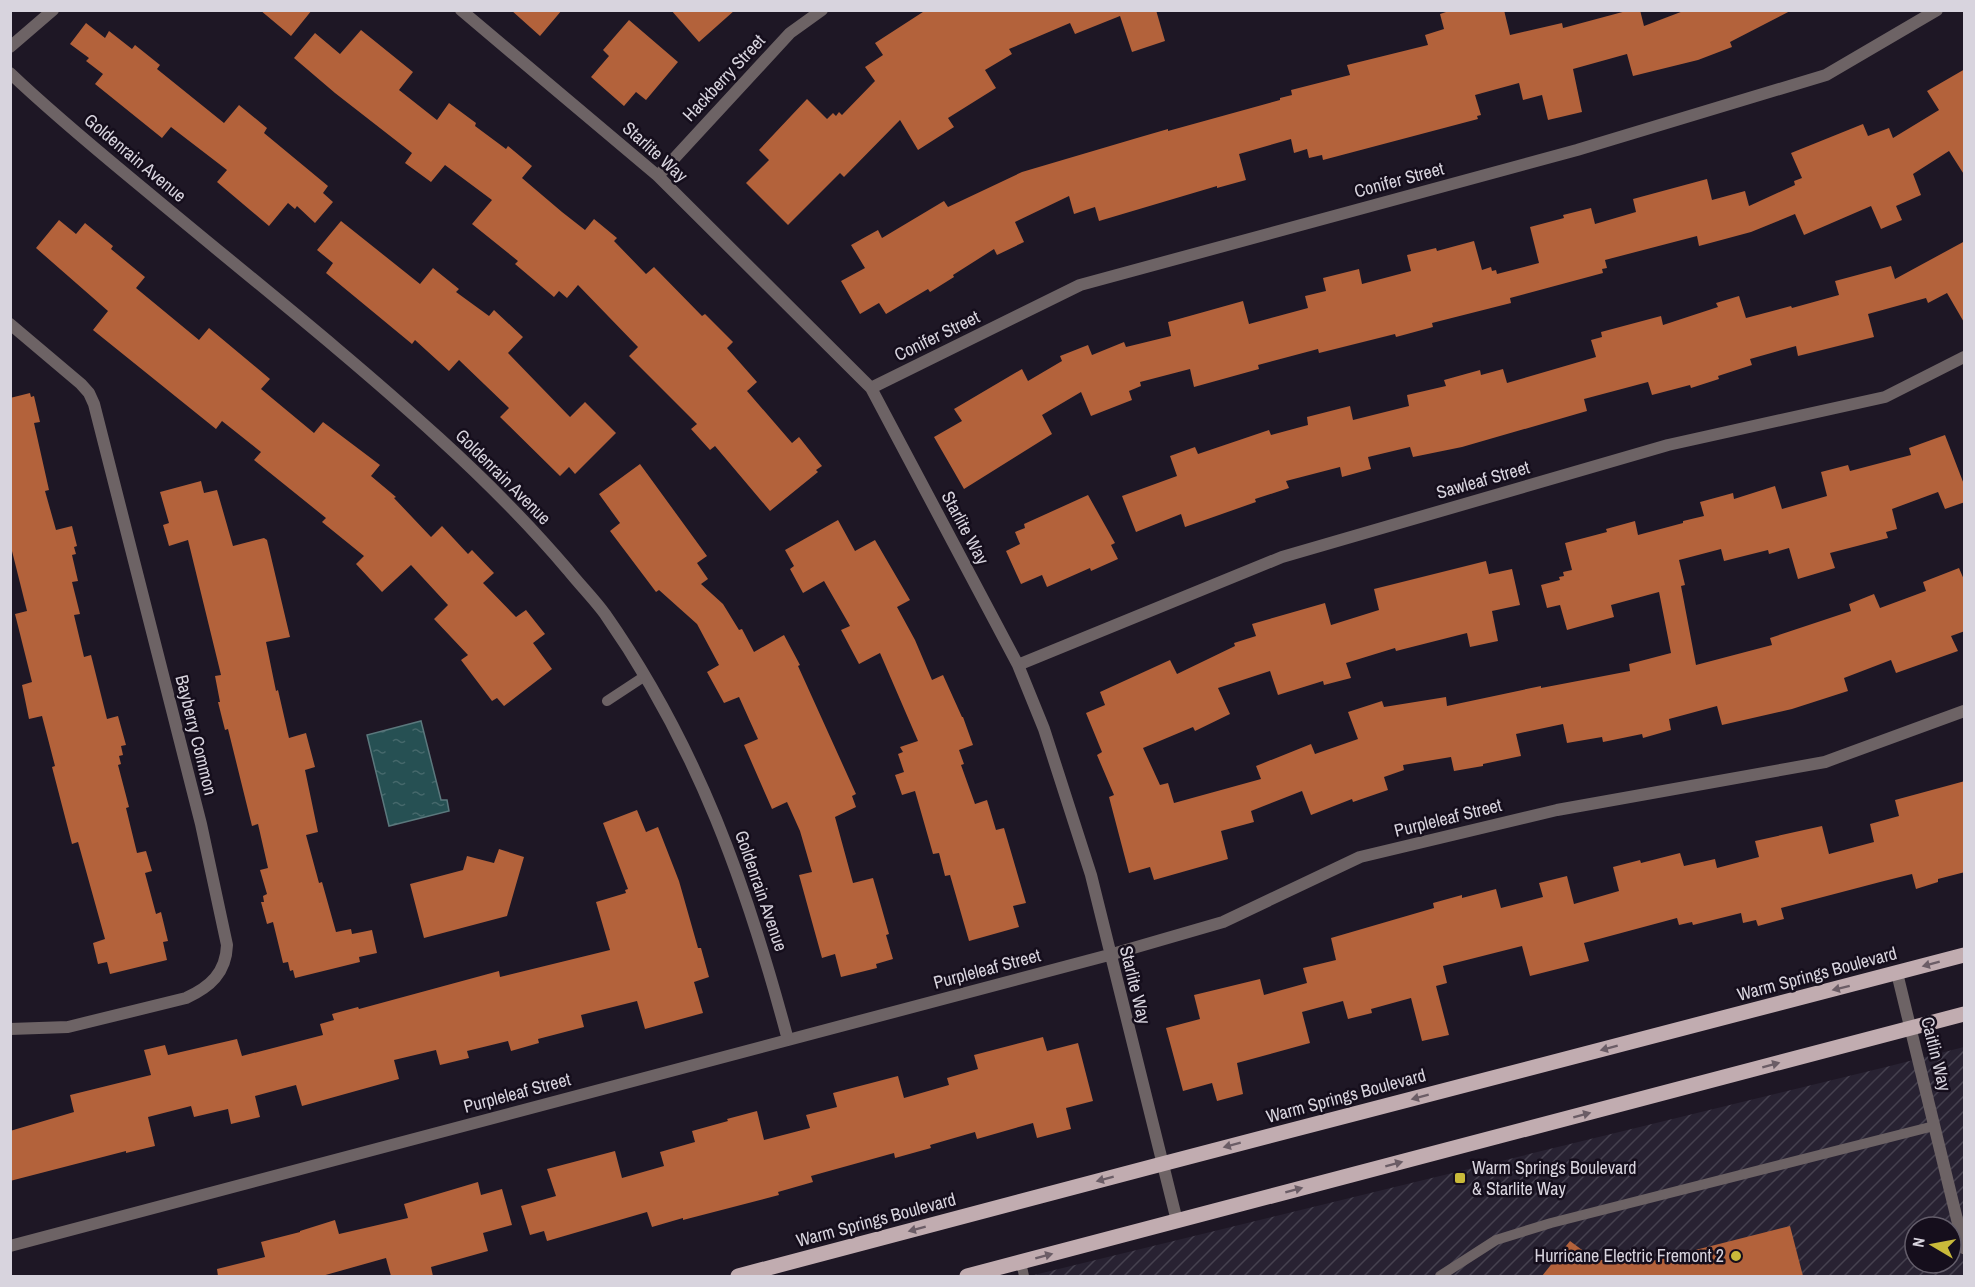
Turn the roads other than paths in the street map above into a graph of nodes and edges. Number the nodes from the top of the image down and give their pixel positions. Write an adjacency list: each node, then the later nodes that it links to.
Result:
1 (53, 10): 5 (street)
2 (461, 10): 7 (street, Starlite Way)
3 (822, 10): 7 (street, Hackberry Street)
4 (1937, 10): 10 (street, Conifer Street)
5 (10, 47)
6 (10, 73): 12 (street, Goldenrain Avenue)
7 (658, 176): 10 (street, Starlite Way)
8 (10, 324): 20 (street, Bayberry Common)
9 (1965, 357): 11 (street, Sawleaf Street)
10 (871, 388): 11 (street, Starlite Way)
11 (1018, 665): 15 (street, Starlite Way)
12 (645, 676): 13 (lane); 21 (street, Goldenrain Avenue)
13 (607, 700)
14 (1965, 711): 15 (street, Purpleleaf Street)
15 (1109, 955): 21 (street, Purpleleaf Street); 23 (street, Starlite Way)
16 (1965, 955): 17 (main road, Warm Springs Boulevard, one-way to 17)
17 (1898, 973): 19 (street, Caitlin Way); 23 (main road, Warm Springs Boulevard, one-way to 23)
18 (1965, 1014): 19 (main road)
19 (1911, 1028): 22 (street, Caitlin Way); 24 (main road, one-way to 19)
20 (10, 1029)
21 (788, 1040): 25 (street, Purpleleaf Street)
22 (1934, 1126): 26 (street, Caitlin Way); 30 (lane)
23 (1162, 1164): 24 (street, Starlite Way); 28 (main road, Warm Springs Boulevard, one-way to 28)
24 (1177, 1221): 27 (main road, one-way to 24)
25 (10, 1246)
26 (1965, 1248)
27 (1022, 1269): 29 (main road)
28 (738, 1276)
29 (967, 1276)
30 (1440, 1276)

